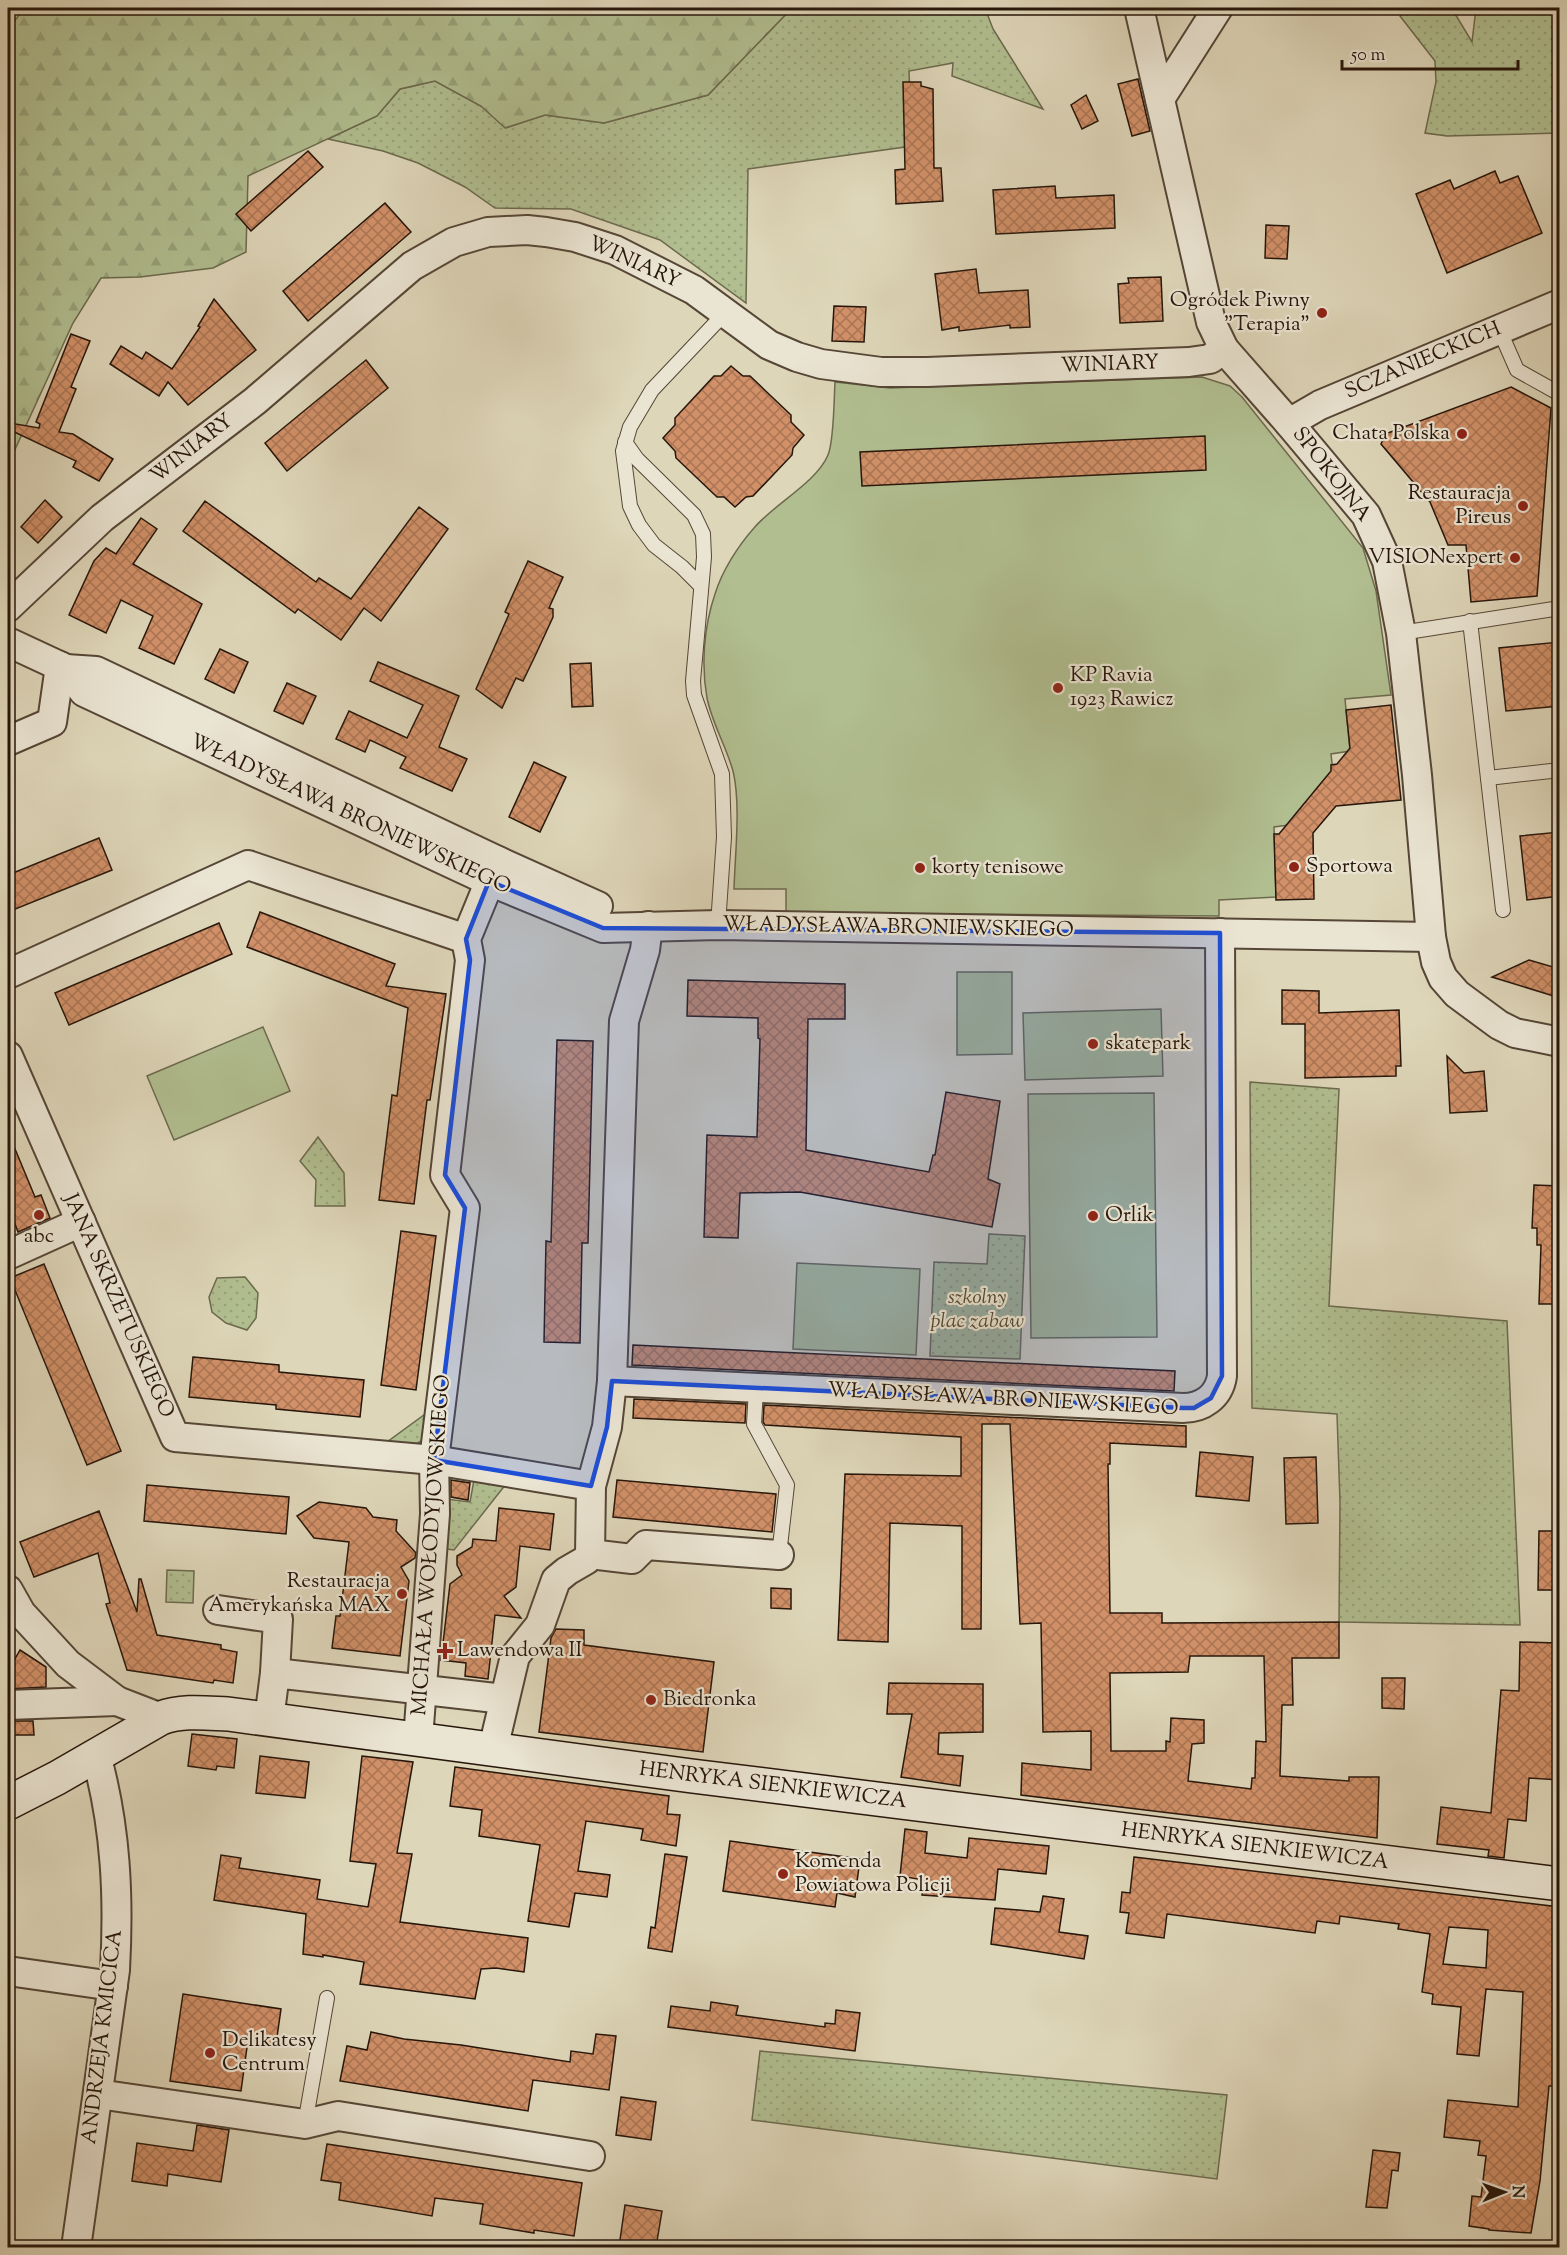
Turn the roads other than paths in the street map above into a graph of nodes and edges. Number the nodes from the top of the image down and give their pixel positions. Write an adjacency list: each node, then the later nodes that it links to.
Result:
1 (1139, 8): 3 (street, SPOKOJNA)
2 (1218, 8): 3 (street)
3 (1160, 99): 7 (street, SPOKOJNA)
4 (1560, 304): 6 (street, SCZANIECKICH)
5 (725, 313): 7 (street, WINIARY); 10 (lane); 12 (street, WINIARY)
6 (1499, 329): 8 (lane); 9 (street, SCZANIECKICH)
7 (1224, 349): 9 (street, SPOKOJNA)
8 (1560, 394)
9 (1289, 423): 15 (street, SPOKOJNA)
10 (625, 442): 11 (lane); 11 (lane)
11 (701, 586): 23 (lane)
12 (8, 607)
13 (1560, 608): 14 (lane)
14 (1470, 621): 15 (lane); 20 (lane)
15 (1401, 633): 26 (street, SPOKOJNA)
16 (8, 642): 17 (street, WŁADYSŁAWA BRONIEWSKIEGO)
17 (63, 668): 18 (street); 21 (street, WŁADYSŁAWA BRONIEWSKIEGO)
18 (8, 741)
19 (1560, 770): 20 (lane)
20 (1488, 778): 22 (lane)
21 (493, 871): 24 (street, WŁADYSŁAWA BRONIEWSKIEGO); 27 (street, MICHAŁA WOŁODYJOWSKIEGO)
22 (1503, 910)
23 (718, 925): 24 (street, WŁADYSŁAWA BRONIEWSKIEGO); 25 (street, WŁADYSŁAWA BRONIEWSKIEGO)
24 (648, 926): 33 (street)
25 (1220, 933): 26 (street, WŁADYSŁAWA BRONIEWSKIEGO); 34 (street, WŁADYSŁAWA BRONIEWSKIEGO)
26 (1431, 937): 29 (street, SPOKOJNA)
27 (466, 939): 28 (street); 35 (street, MICHAŁA WOŁODYJOWSKIEGO)
28 (8, 974)
29 (1560, 1042)
30 (8, 1056): 31 (street, JANA SKRZETUSKIEGO)
31 (81, 1222): 32 (street); 35 (street, JANA SKRZETUSKIEGO)
32 (8, 1255)
33 (612, 1381): 34 (street, WŁADYSŁAWA BRONIEWSKIEGO); 36 (street)
34 (756, 1388): 38 (lane)
35 (434, 1460): 36 (street, JANA SKRZETUSKIEGO); 42 (street, MICHAŁA WOŁODYJOWSKIEGO)
36 (591, 1486): 37 (street)
37 (590, 1554): 38 (street); 43 (street)
38 (779, 1555)
39 (8, 1590): 44 (street)
40 (218, 1610): 41 (street)
41 (275, 1673): 42 (street); 47 (street)
42 (420, 1690): 43 (street); 48 (street, MICHAŁA WOŁODYJOWSKIEGO)
43 (504, 1699): 49 (street)
44 (117, 1701): 45 (street); 46 (street)
45 (8, 1705)
46 (161, 1718): 47 (street, HENRYKA SIENKIEWICZA); 50 (street, HENRYKA SIENKIEWICZA)
47 (269, 1720): 48 (street, HENRYKA SIENKIEWICZA)
48 (418, 1739): 49 (street, HENRYKA SIENKIEWICZA)
49 (494, 1749): 52 (street, HENRYKA SIENKIEWICZA)
50 (96, 1755): 51 (street, HENRYKA SIENKIEWICZA); 54 (street, ANDRZEJA KMICICA)
51 (8, 1803)
52 (1560, 1884)
53 (8, 1971): 54 (street)
54 (113, 1986): 56 (street, ANDRZEJA KMICICA)
55 (327, 1998): 57 (lane)
56 (98, 2094): 57 (street); 59 (street, ANDRZEJA KMICICA)
57 (305, 2124): 58 (street)
58 (591, 2156)
59 (76, 2247)

